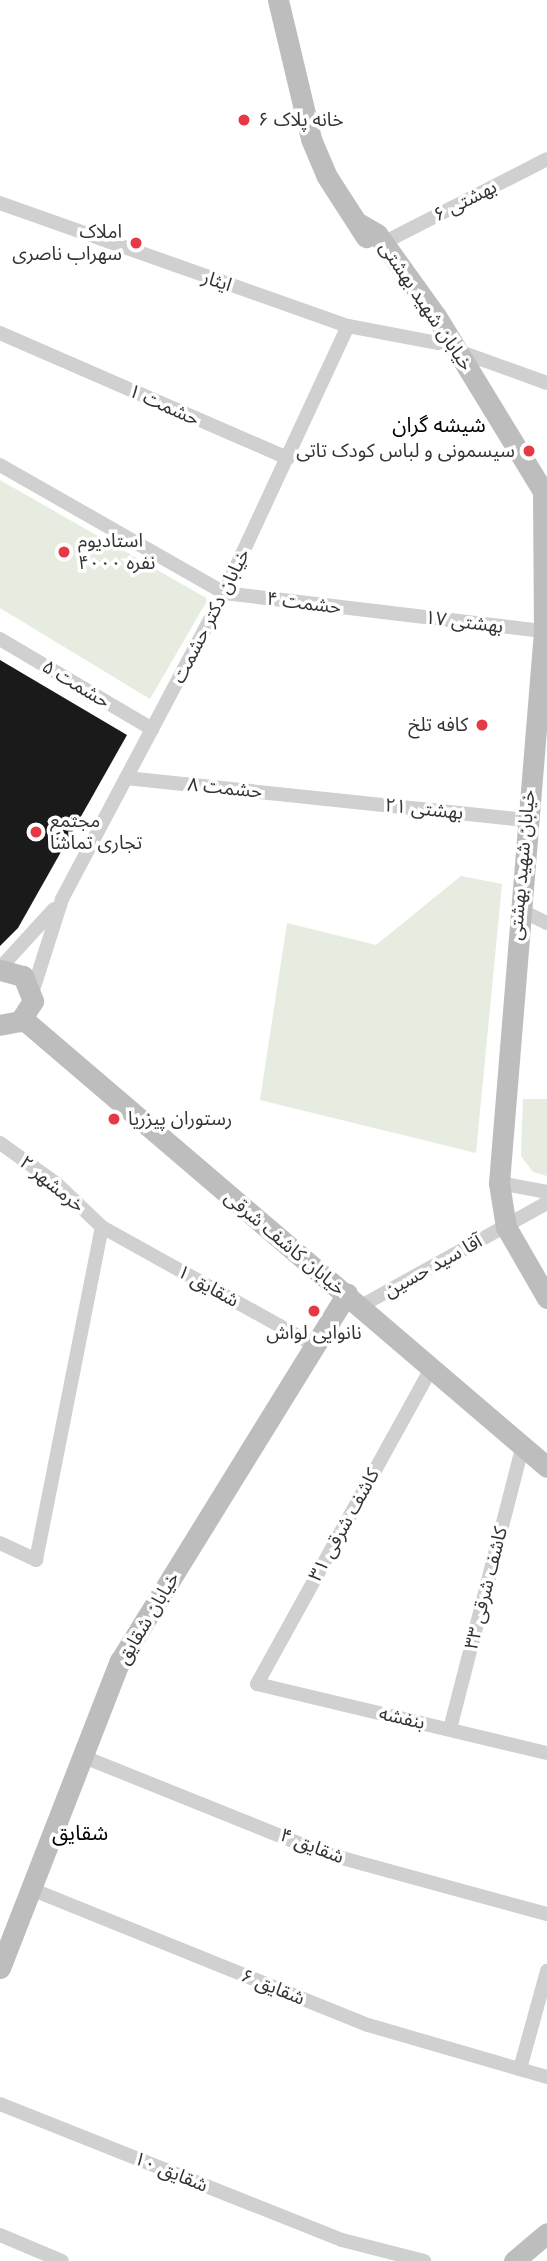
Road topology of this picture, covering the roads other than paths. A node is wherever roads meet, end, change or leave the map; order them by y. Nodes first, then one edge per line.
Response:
1 (278, 0) edge
2 (547, 159) edge
3 (0, 203) edge
4 (360, 224) junction
5 (383, 243) junction
6 (348, 326) junction
7 (0, 333) edge
8 (438, 343) junction
9 (461, 352) junction
10 (547, 383) edge
11 (483, 396) junction
12 (288, 458) junction
13 (0, 465) edge
14 (225, 593) junction
15 (546, 598) edge
16 (384, 612) joint
17 (544, 631) junction
18 (0, 639) edge
19 (544, 663) edge
20 (152, 729) junction
21 (539, 764) edge
22 (127, 778) junction
23 (324, 798) joint
24 (525, 820) junction
25 (62, 900) junction
26 (518, 909) junction
27 (547, 923) edge
28 (0, 969) edge
29 (33, 990) junction
30 (9, 1027) edge
31 (0, 1143) edge
32 (499, 1183) junction
33 (547, 1192) edge
34 (547, 1203) edge
35 (102, 1227) junction
36 (506, 1227) junction
37 (547, 1298) edge
38 (354, 1300) junction
39 (314, 1345) junction
40 (432, 1367) junction
41 (522, 1448) junction
42 (547, 1467) edge
43 (0, 1543) edge
44 (257, 1684) joint
45 (450, 1729) junction
46 (547, 1753) edge
47 (84, 1757) junction
48 (31, 1889) junction
49 (547, 1914) edge
50 (0, 1968) edge
51 (547, 1971) edge
52 (520, 2069) junction
53 (547, 2077) edge
54 (0, 2104) edge
55 (547, 2233) edge
56 (0, 2235) edge
57 (547, 2248) edge
58 (62, 2261) edge
59 (424, 2261) edge
60 (514, 2261) edge
61 (533, 2261) edge

1 - 4 main road, خیابان شهید بهشتی
2 - 5 street, بهشتی ۶
3 - 6 street, ایثار
4 - 5 main road, خیابان شهید بهشتی
4 - 8 main road, خیابان شهید بهشتی
5 - 9 main road, خیابان شهید بهشتی
6 - 8 street, ایثار
6 - 12 street, خیابان دکتر حشمت
7 - 12 street, حشمت ۱
8 - 11 main road, خیابان شهید بهشتی
9 - 10 street
9 - 11 main road, خیابان شهید بهشتی
11 - 15 main road, خیابان شهید بهشتی
12 - 14 street, خیابان دکتر حشمت
13 - 14 street
14 - 16 street, حشمت ۴
14 - 20 street, خیابان دکتر حشمت
15 - 17 main road, خیابان شهید بهشتی
16 - 17 street, بهشتی ۱۷
17 - 19 main road, خیابان شهید بهشتی
18 - 20 street, حشمت ۵
19 - 21 main road, خیابان شهید بهشتی
20 - 22 street, خیابان دکتر حشمت
21 - 24 main road, خیابان شهید بهشتی
22 - 23 street, حشمت ۸
22 - 25 street, خیابان دکتر حشمت
23 - 24 street, بهشتی ۲۱
24 - 26 main road, خیابان شهید بهشتی
25 - 28 street
25 - 29 street
26 - 27 street
26 - 32 main road, خیابان شهید بهشتی
28 - 29 main road
29 - 30 main road
30 - 38 main road, خیابان کاشف شرقی
31 - 35 street, خرمشهر ۲
32 - 33 street
32 - 36 main road, خیابان شهید بهشتی
34 - 36 street, آقا سید حسین
35 - 39 street, شقایق ۱
35 - 43 street
36 - 37 main road, خیابان شهید بهشتی
36 - 38 street, آقا سید حسین
38 - 39 main road, خیابان شقایق
38 - 40 main road, خیابان کاشف شرقی
39 - 47 main road, خیابان شقایق
40 - 41 main road, خیابان کاشف شرقی
40 - 44 street, کاشف شرقی ۳۱
41 - 42 main road, خیابان کاشف شرقی
41 - 45 street, کاشف شرقی ۳۳
44 - 45 street, بنفشه
45 - 46 street, بنفشه
47 - 48 main road, خیابان شقایق
47 - 49 street, شقایق ۴
48 - 50 main road, خیابان شقایق
48 - 52 street, شقایق ۶
51 - 52 street
52 - 53 street, شقایق ۶
54 - 59 street, شقایق ۱۰
55 - 60 main road
56 - 58 street
57 - 61 main road

